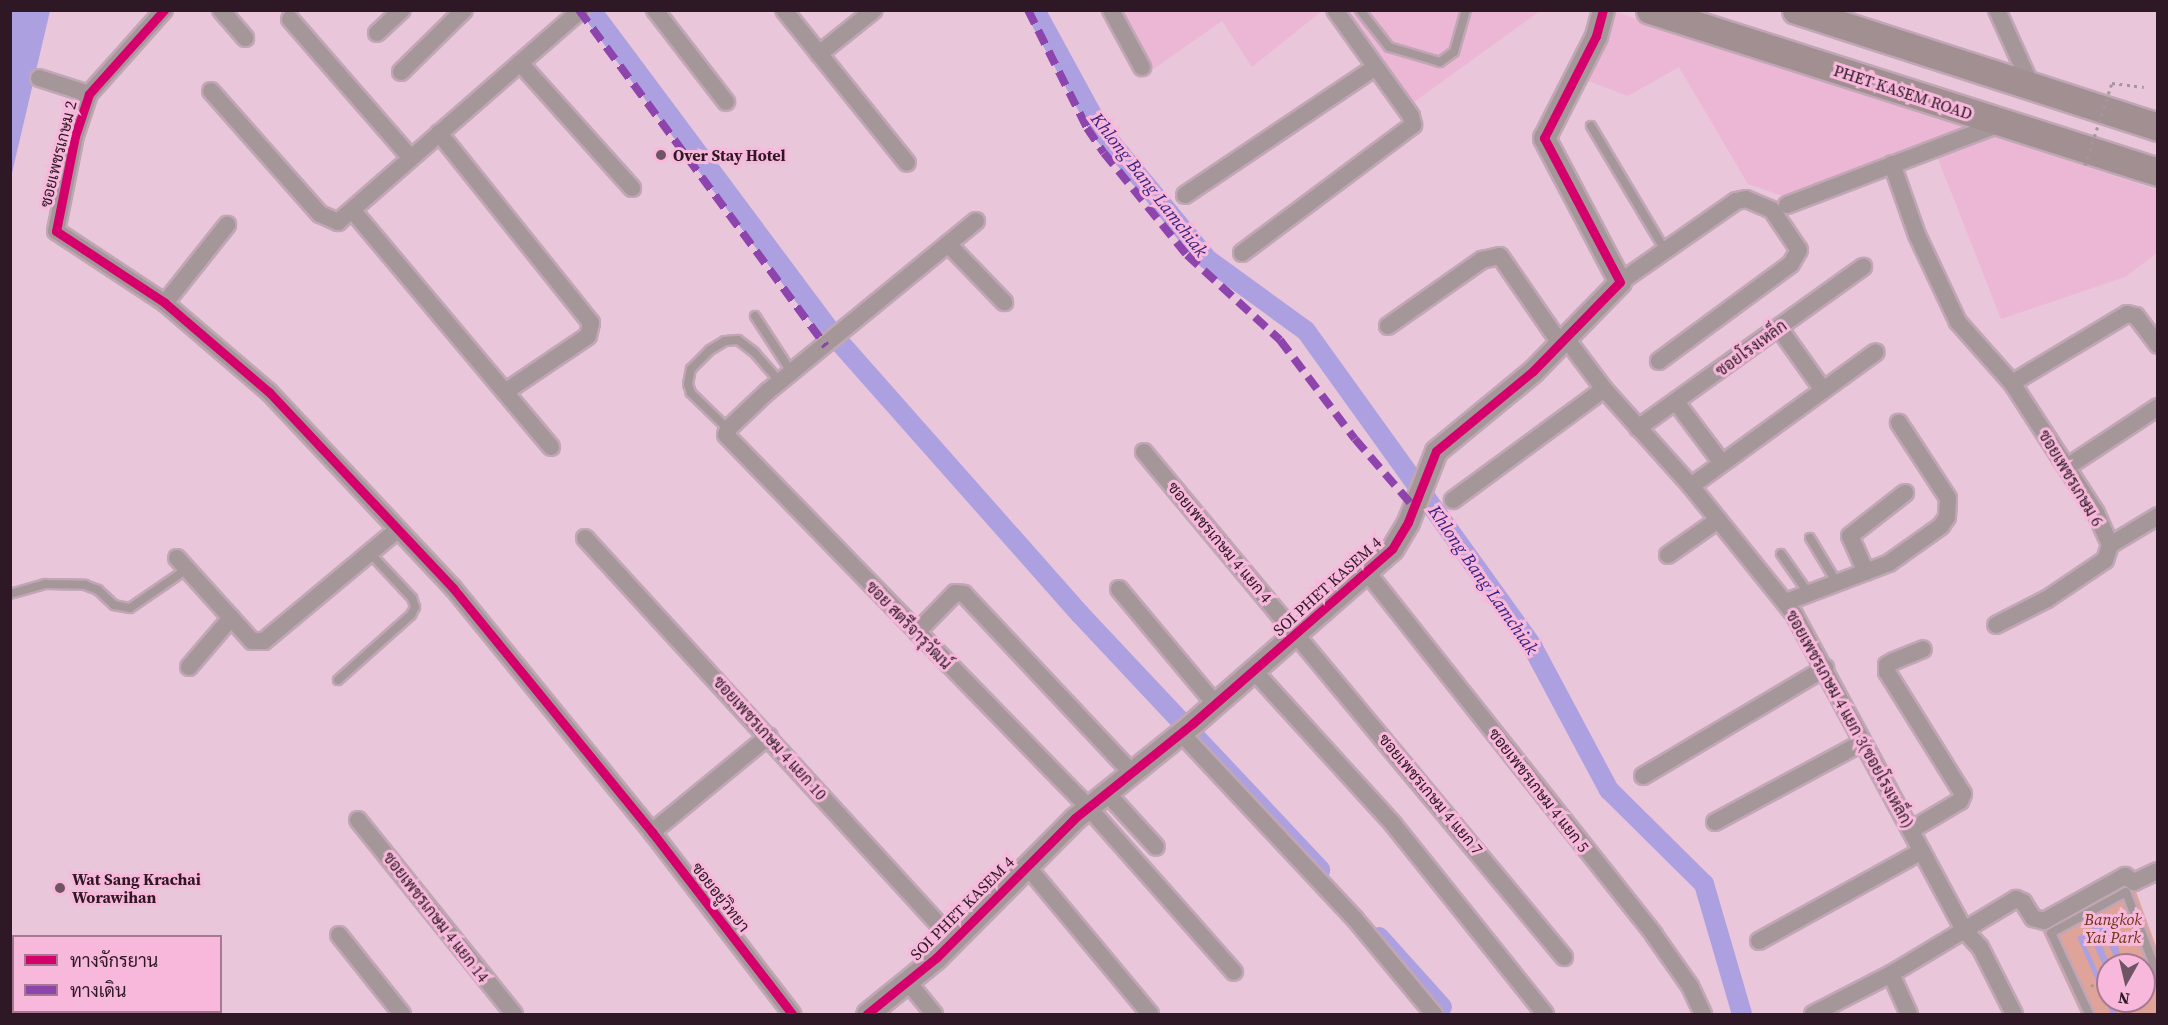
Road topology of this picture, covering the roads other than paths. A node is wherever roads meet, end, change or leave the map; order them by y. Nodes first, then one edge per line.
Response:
1 (164, 10) edge
2 (221, 10) edge
3 (402, 10) edge
4 (464, 10) edge
5 (581, 10) edge
6 (655, 10) edge
7 (784, 10) edge
8 (874, 10) edge
9 (1112, 10) edge
10 (1335, 10) edge
11 (1360, 10) edge
12 (1466, 10) edge
13 (1603, 10) edge
14 (1650, 10) edge
15 (1796, 10) edge
16 (1997, 10) edge
17 (290, 19) dead end
18 (377, 33) dead end
19 (245, 38) dead end
20 (819, 54) junction
21 (520, 63) junction
22 (1142, 67) dead end
23 (1374, 68) junction
24 (400, 72) dead end
25 (39, 78) dead end
26 (2032, 87) junction
27 (211, 91) dead end
28 (89, 94) junction
29 (726, 102) dead end
30 (2002, 123) junction
31 (1592, 126) dead end
32 (2157, 127) edge
33 (439, 133) junction
34 (410, 157) junction
35 (907, 163) dead end
36 (1892, 164) junction
37 (2157, 172) edge
38 (632, 188) dead end
39 (1185, 195) dead end
40 (1787, 205) dead end
41 (353, 211) junction
42 (976, 221) dead end
43 (227, 225) dead end
44 (55, 227) joint
45 (948, 244) junction
46 (1665, 250) junction
47 (1242, 253) dead end
48 (1863, 267) dead end
49 (1620, 282) junction
50 (1004, 302) dead end
51 (165, 303) junction
52 (755, 316) dead end
53 (1388, 326) dead end
54 (1779, 328) junction
55 (1562, 340) junction
56 (2157, 345) edge
57 (1876, 352) dead end
58 (1659, 361) dead end
59 (786, 378) junction
60 (2012, 383) junction
61 (1604, 389) junction
62 (1823, 390) junction
63 (505, 392) junction
64 (1676, 402) junction
65 (2157, 407) edge
66 (1899, 423) dead end
67 (1638, 428) junction
68 (729, 435) junction
69 (551, 447) dead end
70 (1144, 452) dead end
71 (1722, 463) junction
72 (2067, 466) junction
73 (1691, 486) junction
74 (1905, 493) dead end
75 (1453, 500) dead end
76 (2157, 516) edge
77 (1719, 520) junction
78 (397, 530) junction
79 (585, 538) dead end
80 (1810, 538) dead end
81 (2110, 545) junction
82 (370, 553) junction
83 (1781, 554) dead end
84 (1668, 555) dead end
85 (182, 563) joint
86 (1366, 571) junction
87 (1866, 572) junction
88 (1837, 583) junction
89 (1119, 590) dead end
90 (10, 594) edge
91 (1809, 594) junction
92 (1786, 602) junction
93 (231, 618) junction
94 (1996, 625) dead end
95 (917, 632) junction
96 (1296, 633) junction
97 (1923, 649) dead end
98 (189, 667) dead end
99 (1825, 668) junction
100 (1254, 671) junction
101 (338, 680) dead end
102 (1215, 704) junction
103 (1186, 729) junction
104 (769, 736) junction
105 (1862, 743) junction
106 (1131, 772) junction
107 (1643, 776) dead end
108 (1106, 792) junction
109 (1088, 807) junction
110 (358, 820) dead end
111 (1715, 822) dead end
112 (1911, 830) junction
113 (651, 832) junction
114 (1156, 847) dead end
115 (1922, 851) junction
116 (1026, 865) junction
117 (2157, 871) edge
118 (1964, 930) junction
119 (339, 935) dead end
120 (953, 940) junction
121 (1759, 941) dead end
122 (1564, 957) dead end
123 (1234, 972) dead end
124 (1891, 974) junction
125 (2157, 976) edge
126 (907, 981) junction
127 (402, 1014) edge
128 (514, 1014) edge
129 (792, 1014) edge
130 (867, 1014) edge
131 (934, 1014) edge
132 (1150, 1014) edge
133 (1434, 1014) edge
134 (1545, 1014) edge
135 (1702, 1014) edge
136 (1813, 1014) edge
137 (1909, 1014) edge
138 (2014, 1014) edge
139 (2089, 1014) edge

1 - 28 street, ซอยเพชรเกษม 2
2 - 19 street
3 - 18 street
4 - 24 street
5 - 21 street
6 - 29 street
7 - 20 street
8 - 20 street
9 - 22 street
10 - 23 street
11 - 12 lane
13 - 49 street
14 - 30 main road, PHET KASEM ROAD
15 - 26 main road
16 - 26 street
17 - 34 street
20 - 35 street
21 - 33 street
21 - 38 street
23 - 39 street
23 - 47 street
25 - 28 street
26 - 32 main road
27 - 41 street
28 - 44 street, ซอยเพชรเกษม 2
30 - 36 street
30 - 37 main road, PHET KASEM ROAD
31 - 46 lane
33 - 34 street
33 - 63 street
34 - 41 street
36 - 40 street
36 - 60 street, ซอยเพชรเกษม 6
41 - 63 street
42 - 45 street
43 - 51 street
44 - 51 street, ซอยอยู่วิทยา
45 - 50 street
45 - 59 street
46 - 49 street
46 - 58 street
48 - 54 street, ซอยโรงเหล็ก
49 - 55 street, SOI PHET KASEM 4
51 - 78 street, ซอยอยู่วิทยา
52 - 59 lane
53 - 55 street, ซอยเพชรเกษม 4 แยก 3(ซอยโรงเหล็ก)
54 - 62 street
54 - 64 street, ซอยโรงเหล็ก
55 - 61 street, ซอยเพชรเกษม 4 แยก 3(ซอยโรงเหล็ก)
55 - 86 street, SOI PHET KASEM 4
56 - 60 street
57 - 62 street
59 - 68 street
59 - 68 lane
60 - 72 street, ซอยเพชรเกษม 6
61 - 67 street, ซอยเพชรเกษม 4 แยก 3(ซอยโรงเหล็ก)
61 - 75 street
62 - 71 street
63 - 69 street
64 - 67 street, ซอยโรงเหล็ก
64 - 71 street
65 - 72 street
66 - 87 street
67 - 73 street, ซอยเพชรเกษม 4 แยก 3(ซอยโรงเหล็ก)
68 - 95 street, ซอย สตรีจารุวัฒน์
70 - 96 street, ซอยเพชรเกษม 4 แยก 4
71 - 73 street
72 - 81 street, ซอยเพชรเกษม 6
73 - 77 street, ซอยเพชรเกษม 4 แยก 3(ซอยโรงเหล็ก)
74 - 87 street
76 - 81 street
77 - 84 street
77 - 92 street, ซอยเพชรเกษม 4 แยก 3(ซอยโรงเหล็ก)
78 - 82 street
78 - 113 street, ซอยอยู่วิทยา
79 - 104 street, ซอยเพชรเกษม 4 แยก 10
80 - 88 lane
81 - 94 street, ซอยเพชรเกษม 6
82 - 93 street
82 - 101 lane
83 - 91 lane
85 - 90 lane
85 - 93 street
86 - 96 street, SOI PHET KASEM 4
86 - 135 street, ซอยเพชรเกษม 4 แยก 5
87 - 88 street
88 - 91 street
89 - 102 street
91 - 92 street
92 - 99 street, ซอยเพชรเกษม 4 แยก 3(ซอยโรงเหล็ก)
93 - 98 street
95 - 106 street
95 - 109 street, ซอย สตรีจารุวัฒน์
96 - 100 street, SOI PHET KASEM 4
96 - 122 street, ซอยเพชรเกษม 4 แยก 7
97 - 112 street
99 - 105 street, ซอยเพชรเกษม 4 แยก 3(ซอยโรงเหล็ก)
99 - 107 street
100 - 102 street, SOI PHET KASEM 4
100 - 134 street
102 - 103 street, SOI PHET KASEM 4
103 - 106 street, SOI PHET KASEM 4
103 - 133 street
104 - 113 street
104 - 120 street, ซอยเพชรเกษม 4 แยก 10
105 - 111 street
105 - 112 street, ซอยเพชรเกษม 4 แยก 3(ซอยโรงเหล็ก)
106 - 108 street, SOI PHET KASEM 4
108 - 109 street, SOI PHET KASEM 4
108 - 114 street
109 - 116 street, SOI PHET KASEM 4
109 - 123 street, ซอย สตรีจารุวัฒน์
110 - 128 street, ซอยเพชรเกษม 4 แยก 14
112 - 115 street, ซอยเพชรเกษม 4 แยก 3(ซอยโรงเหล็ก)
113 - 129 street, ซอยอยู่วิทยา
115 - 118 street, ซอยเพชรเกษม 4 แยก 3(ซอยโรงเหล็ก)
115 - 121 street
116 - 120 street, SOI PHET KASEM 4
116 - 132 street
117 - 118 street
118 - 124 street
118 - 138 street, ซอยเพชรเกษม 4 แยก 3(ซอยโรงเหล็ก)
119 - 127 street
120 - 126 street, SOI PHET KASEM 4
124 - 136 street
124 - 137 street
125 - 139 lane
126 - 130 street, SOI PHET KASEM 4
126 - 131 street

